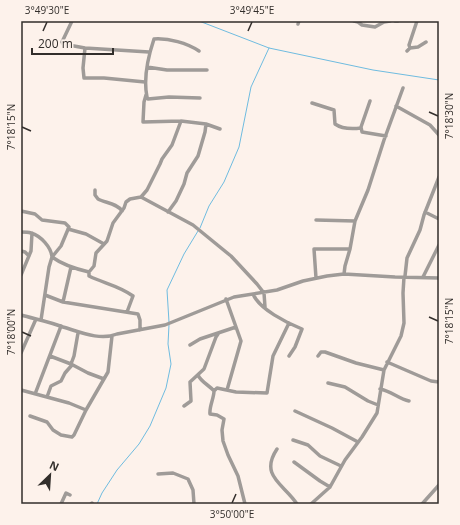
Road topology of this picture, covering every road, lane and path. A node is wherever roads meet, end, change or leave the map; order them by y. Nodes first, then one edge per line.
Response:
1 (72, 21) edge
2 (354, 21) edge
3 (390, 21) edge
4 (395, 21) edge
5 (398, 21) edge
6 (416, 21) edge
7 (426, 42) dead end
8 (85, 48) junction
9 (199, 51) dead end
10 (150, 52) junction
11 (147, 67) junction
12 (207, 70) dead end
13 (145, 82) junction
14 (403, 88) dead end
15 (146, 96) junction
16 (200, 98) dead end
17 (370, 102) dead end
18 (312, 103) dead end
19 (396, 106) junction
20 (181, 121) junction
21 (206, 124) junction
22 (362, 128) junction
23 (220, 129) dead end
24 (439, 135) edge
25 (386, 136) junction
26 (439, 177) edge
27 (96, 190) dead end
28 (141, 196) junction
29 (21, 211) edge
30 (122, 211) junction
31 (168, 212) junction
32 (425, 212) junction
33 (439, 219) edge
34 (316, 220) dead end
35 (355, 221) junction
36 (68, 229) junction
37 (21, 232) edge
38 (32, 233) junction
39 (104, 244) junction
40 (439, 245) edge
41 (350, 249) junction
42 (21, 251) edge
43 (29, 256) junction
44 (52, 257) junction
45 (71, 267) junction
46 (89, 272) junction
47 (344, 274) junction
48 (21, 275) edge
49 (404, 277) junction
50 (423, 277) junction
51 (316, 278) junction
52 (439, 278) edge
53 (264, 293) junction
54 (253, 294) junction
55 (45, 295) junction
56 (226, 299) junction
57 (62, 302) junction
58 (265, 307) junction
59 (127, 312) junction
60 (21, 315) edge
61 (36, 319) junction
62 (41, 320) junction
63 (289, 323) junction
64 (61, 326) junction
65 (236, 327) junction
66 (140, 330) junction
67 (78, 333) junction
68 (218, 334) junction
69 (112, 336) junction
70 (190, 345) dead end
71 (21, 353) edge
72 (50, 356) junction
73 (289, 356) dead end
74 (318, 356) dead end
75 (387, 362) junction
76 (72, 364) junction
77 (384, 370) junction
78 (198, 375) junction
79 (104, 379) junction
80 (439, 382) edge
81 (328, 383) dead end
82 (380, 389) junction
83 (21, 390) edge
84 (227, 390) junction
85 (214, 391) junction
86 (36, 394) junction
87 (47, 397) junction
88 (409, 401) dead end
89 (378, 405) junction
90 (184, 406) dead end
91 (86, 410) junction
92 (295, 411) dead end
93 (30, 416) dead end
94 (293, 440) dead end
95 (358, 442) junction
96 (277, 449) dead end
97 (294, 462) dead end
98 (341, 466) junction
99 (158, 474) dead end
100 (439, 485) edge
101 (330, 487) junction
102 (70, 495) dead end
103 (61, 504) edge
104 (194, 504) edge
105 (245, 504) edge
106 (297, 504) edge
107 (311, 504) edge
108 (422, 504) edge

1 - 8 street
2 - 3 street
4 - 5 street
6 - 7 street
8 - 10 street
8 - 13 street
9 - 10 street
10 - 11 street
11 - 12 street
11 - 13 street
13 - 15 street
14 - 19 street
15 - 16 street
15 - 20 street
17 - 22 street
18 - 22 street
19 - 24 street
19 - 25 street
20 - 21 street
20 - 28 street
21 - 23 street
21 - 31 street
22 - 25 street
25 - 35 street
26 - 32 street
27 - 30 street
28 - 30 street
28 - 31 street
29 - 36 street
30 - 39 street
31 - 53 street
32 - 33 street
32 - 49 street
34 - 35 street
35 - 41 street
36 - 39 street
36 - 44 street
37 - 38 street
38 - 43 street
38 - 44 street
39 - 46 street
40 - 50 street
41 - 47 street
41 - 51 street
42 - 43 street
43 - 48 street
44 - 45 street
44 - 55 street
45 - 46 street
45 - 57 street
46 - 59 street
47 - 49 street
47 - 51 street
49 - 50 street
49 - 75 street
50 - 52 street
51 - 53 street
53 - 54 street
53 - 58 street
54 - 56 street
54 - 58 street
55 - 57 street
55 - 62 street
56 - 65 street
56 - 66 street
57 - 59 street
58 - 63 street
59 - 66 street
60 - 61 street
61 - 62 street
61 - 71 street
62 - 64 street
63 - 73 street
63 - 84 street
64 - 67 street
64 - 72 street
65 - 68 street
65 - 84 street
66 - 69 street
67 - 69 street
67 - 76 street
68 - 70 street
68 - 78 street
69 - 79 street
72 - 76 street
72 - 86 street
74 - 77 street
75 - 77 street
75 - 80 street
76 - 79 street
76 - 87 street
77 - 82 street
78 - 85 street
78 - 90 street
79 - 91 street
81 - 89 street
82 - 88 street
82 - 89 street
83 - 86 street
84 - 85 street
85 - 105 street
86 - 87 street
87 - 91 street
89 - 95 street
91 - 93 street
92 - 95 street
94 - 98 street
95 - 98 street
96 - 106 street
97 - 101 street
98 - 101 street
99 - 104 street
100 - 108 street
101 - 107 street
102 - 103 street

